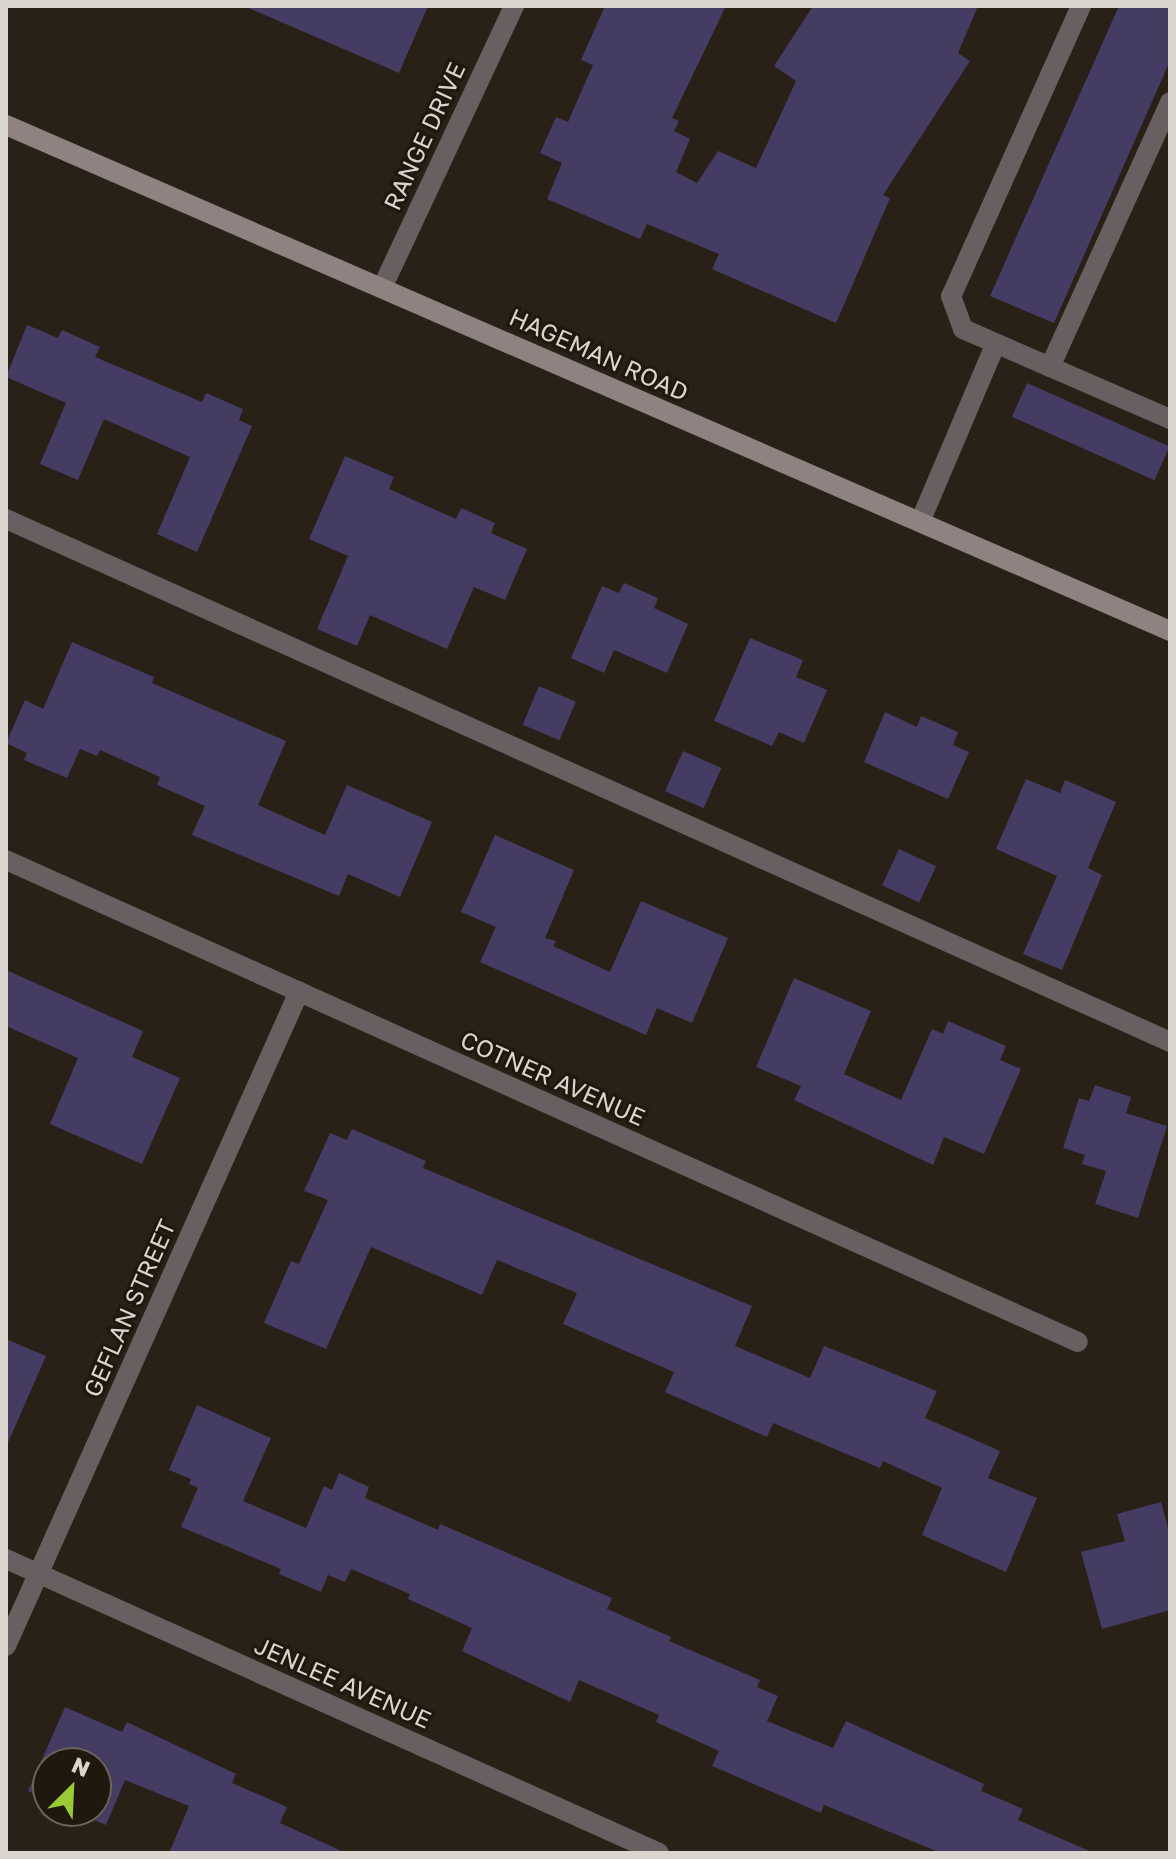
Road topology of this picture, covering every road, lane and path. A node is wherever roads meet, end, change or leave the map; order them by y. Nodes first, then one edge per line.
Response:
1 (514, 6) edge
2 (1081, 6) edge
3 (1170, 102) edge
4 (6, 125) edge
5 (382, 288) junction
6 (996, 343) junction
7 (1050, 367) junction
8 (1170, 419) edge
9 (6, 519) edge
10 (920, 522) junction
11 (1170, 631) edge
12 (6, 860) edge
13 (299, 992) junction
14 (1170, 1042) edge
15 (1078, 1342) dead end
16 (6, 1559) edge
17 (38, 1574) junction
18 (6, 1646) edge
19 (659, 1853) edge

1 - 5 street, RANGE DRIVE
2 - 6 street
3 - 7 street
4 - 5 main road, HAGEMAN ROAD
5 - 10 main road, HAGEMAN ROAD
6 - 7 street
6 - 10 street
7 - 8 street
9 - 14 street
10 - 11 main road, HAGEMAN ROAD
12 - 13 street, COTNER AVENUE
13 - 15 street, COTNER AVENUE
13 - 17 street, GEFLAN STREET
16 - 17 street, JENLEE AVENUE
17 - 18 street, GEFLAN STREET
17 - 19 street, JENLEE AVENUE

